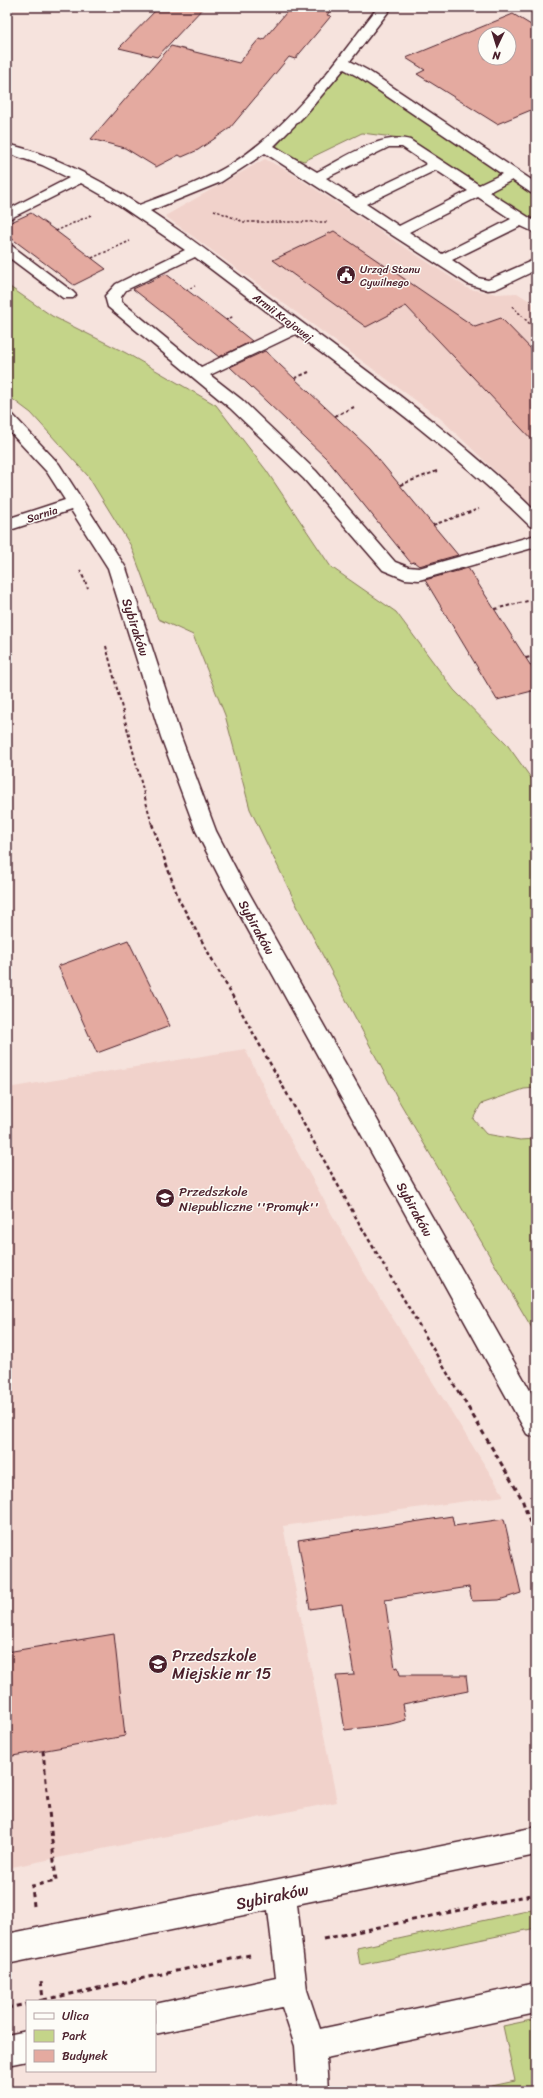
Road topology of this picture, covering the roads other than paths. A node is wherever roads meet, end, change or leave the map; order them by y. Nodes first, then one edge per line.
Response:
1 (384, 7) edge
2 (341, 62) junction
3 (264, 146) junction
4 (7, 148) edge
5 (437, 164) junction
6 (513, 174) junction
7 (82, 177) junction
8 (316, 178) junction
9 (536, 190) edge
10 (479, 192) junction
11 (355, 204) junction
12 (140, 210) junction
13 (7, 216) edge
14 (522, 219) junction
15 (536, 229) edge
16 (398, 232) junction
17 (7, 249) edge
18 (195, 251) junction
19 (441, 260) junction
20 (536, 264) edge
21 (68, 295) dead end
22 (297, 327) junction
23 (199, 374) junction
24 (7, 420) edge
25 (76, 502) junction
26 (536, 522) edge
27 (7, 525) edge
28 (536, 541) edge
29 (536, 1425) edge
30 (536, 1841) edge
31 (281, 1894) junction
32 (7, 1950) edge
33 (292, 1990) junction
34 (536, 1998) edge
35 (156, 2019) edge
36 (26, 2046) edge
37 (310, 2046) junction
38 (7, 2050) edge
39 (313, 2091) edge

1 - 2 street
2 - 3 street
2 - 6 street
3 - 8 street
3 - 12 street
4 - 7 street, Armii Krajowej
5 - 8 street
5 - 10 street
5 - 11 street
6 - 9 street
6 - 10 street
7 - 12 street, Armii Krajowej
7 - 13 street
8 - 11 street
10 - 14 street
10 - 16 street
11 - 16 street
12 - 18 street, Armii Krajowej
14 - 15 street
14 - 19 street
16 - 19 street
17 - 21 street
18 - 22 street, Armii Krajowej
18 - 23 street
19 - 20 street
22 - 23 street
22 - 26 street, Armii Krajowej
23 - 28 street
24 - 25 street, Sybiraków
25 - 27 street, Sarnia
25 - 29 street, Sybiraków
30 - 31 street, Sybiraków
31 - 32 street, Sybiraków
31 - 33 street
33 - 35 street
33 - 37 street
34 - 37 street
36 - 38 street
37 - 39 street

